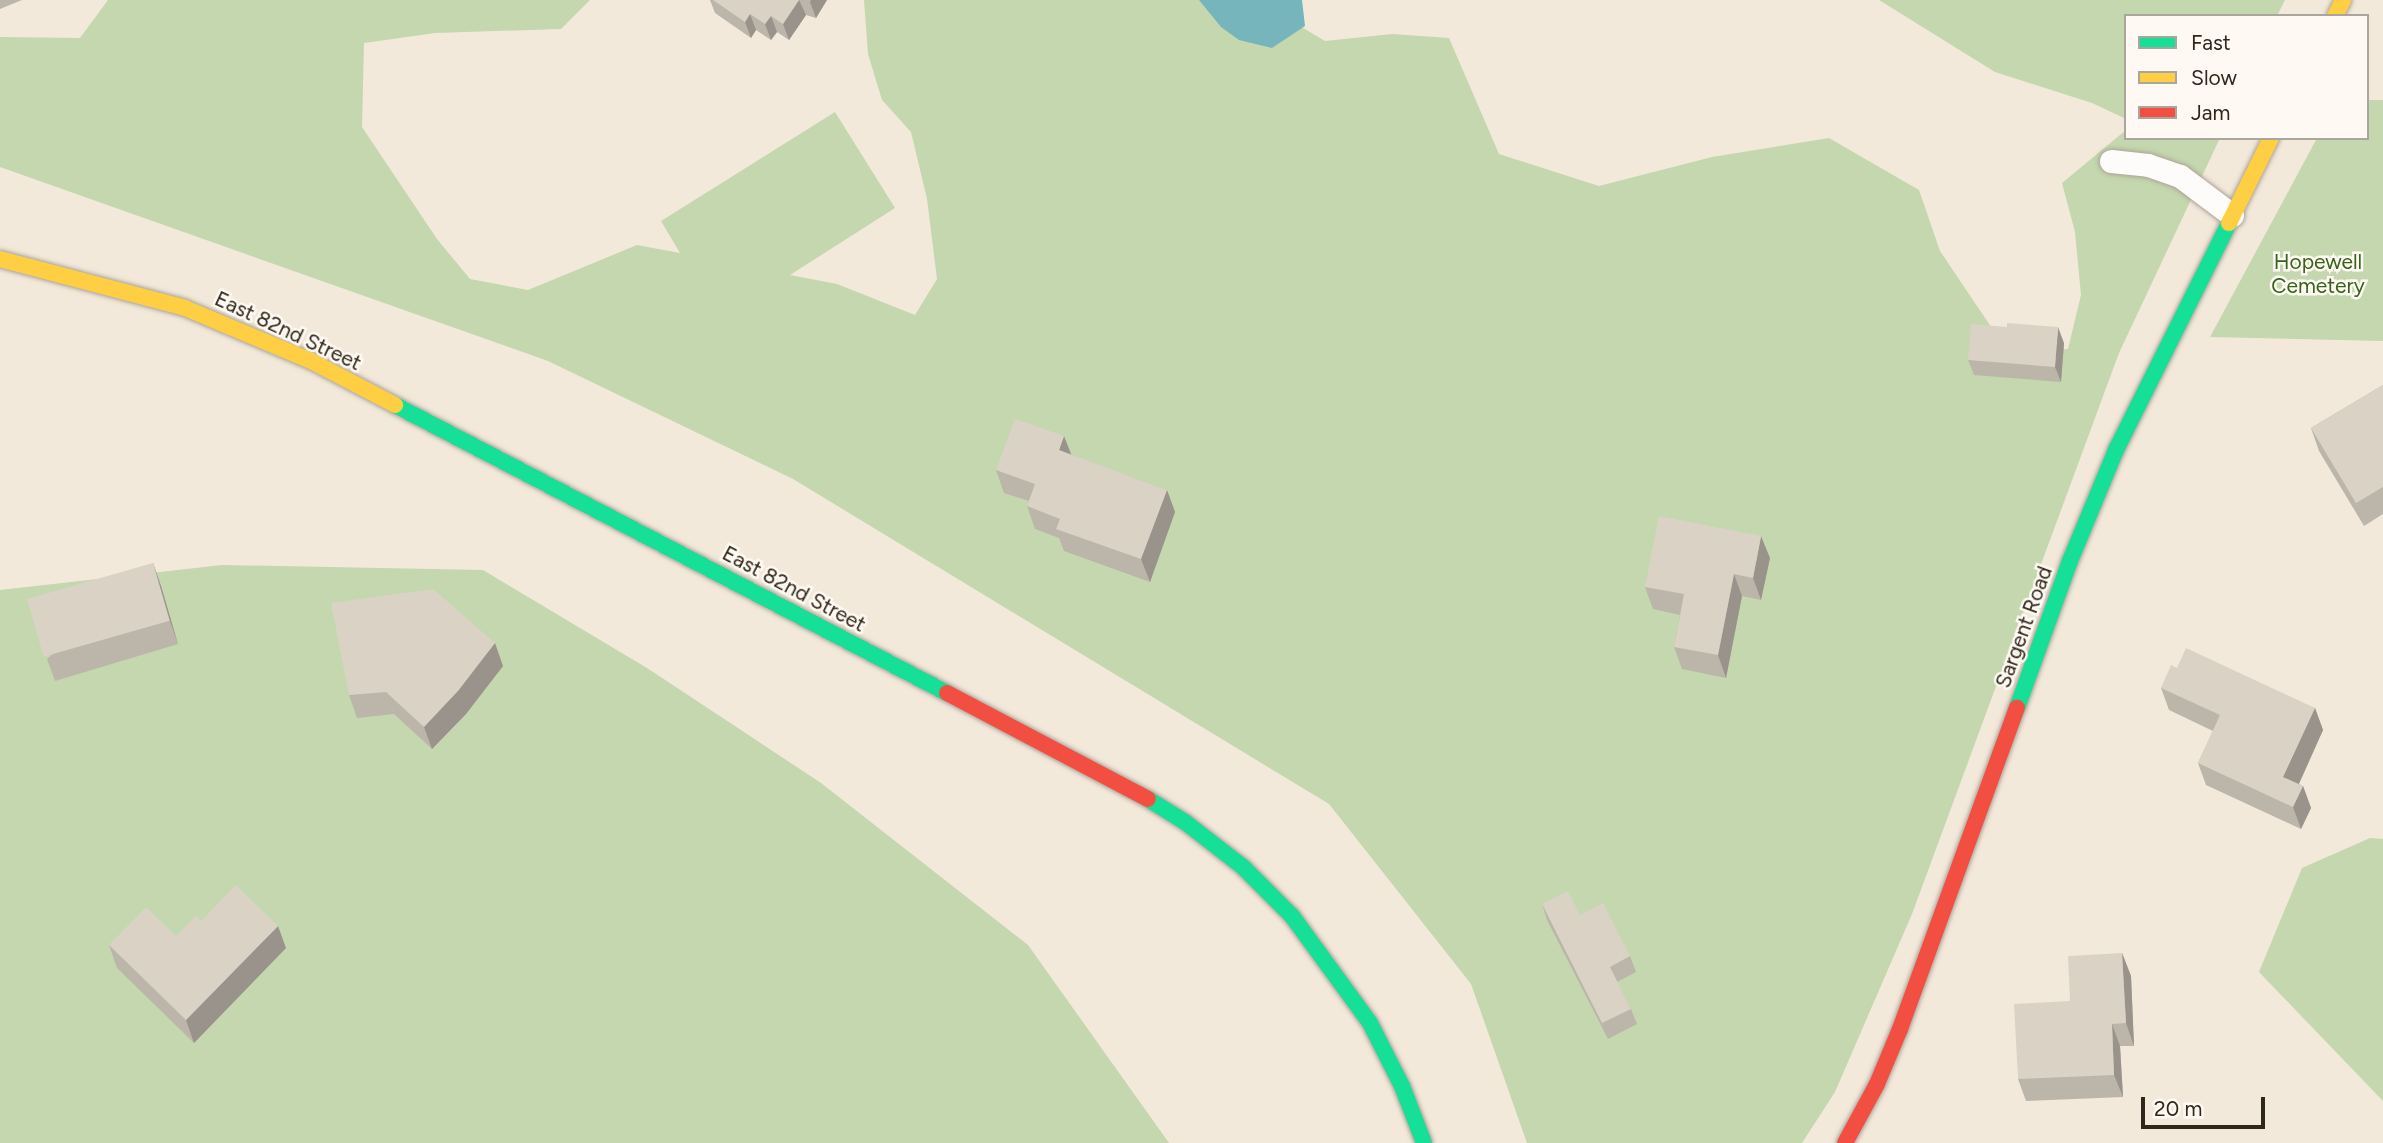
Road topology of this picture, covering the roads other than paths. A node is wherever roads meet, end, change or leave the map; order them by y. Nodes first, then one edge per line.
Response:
1 (2270, 140) edge
2 (2111, 161) dead end
3 (2231, 215) junction
4 (0, 259) edge
5 (1424, 1143) edge
6 (1845, 1143) edge

1 - 3 main road, Sargent Road
2 - 3 lane
3 - 6 main road, Sargent Road
4 - 5 main road, East 82nd Street

